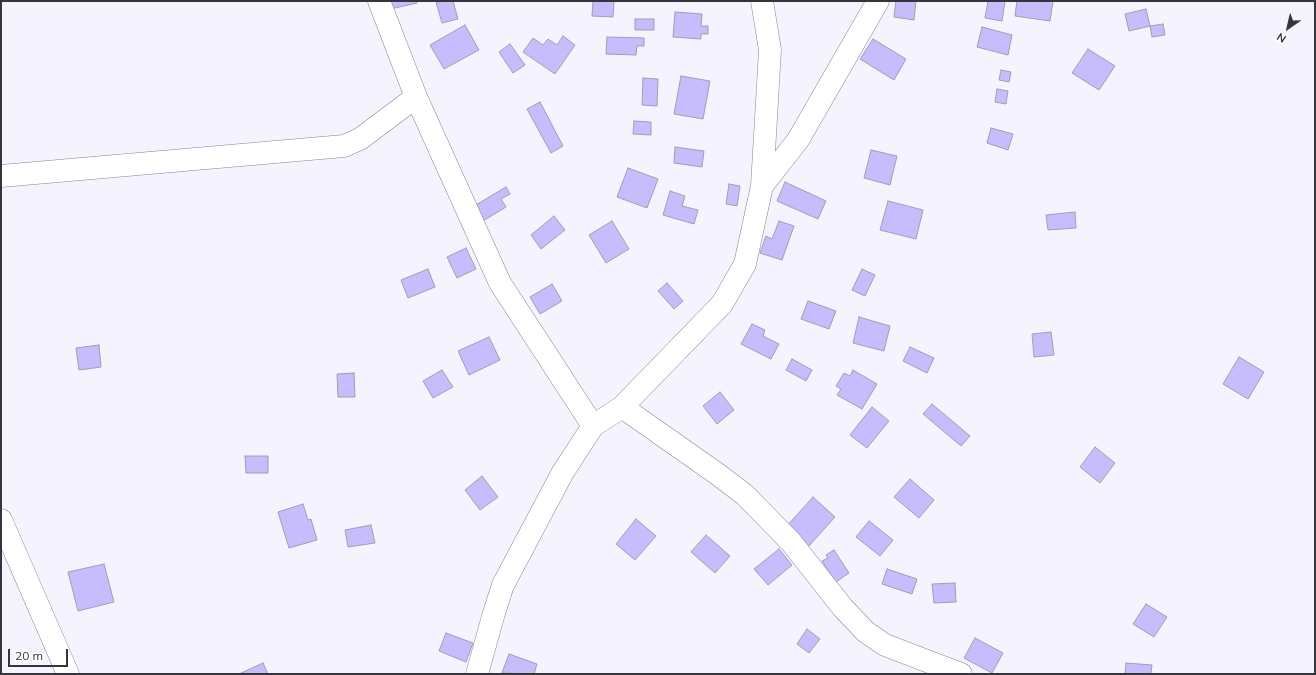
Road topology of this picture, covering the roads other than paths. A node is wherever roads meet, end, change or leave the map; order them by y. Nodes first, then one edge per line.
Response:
1 (380, 1) edge
2 (762, 1) edge
3 (878, 1) edge
4 (416, 97) junction
5 (1, 176) edge
6 (762, 186) junction
7 (622, 407) junction
8 (593, 426) junction
9 (1, 520) edge
10 (68, 674) edge
11 (477, 674) edge
12 (961, 674) edge

1 - 4 street
2 - 6 street
3 - 6 street
4 - 5 street
4 - 8 street
6 - 7 street
7 - 8 street
7 - 12 street
8 - 11 street
9 - 10 street

